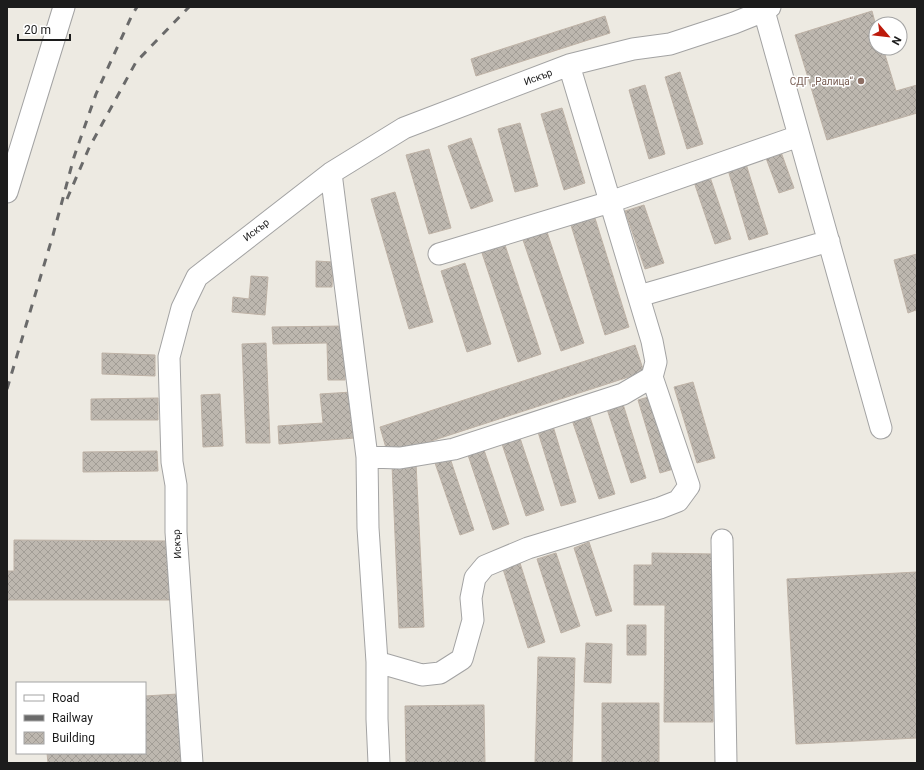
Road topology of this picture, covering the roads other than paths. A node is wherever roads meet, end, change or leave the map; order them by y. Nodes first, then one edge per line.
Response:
1 (64, 7) edge
2 (767, 9) edge
3 (569, 65) junction
4 (799, 136) junction
5 (331, 172) junction
6 (7, 192) edge
7 (610, 202) junction
8 (829, 241) junction
9 (439, 254) dead end
10 (639, 296) junction
11 (652, 377) junction
12 (881, 428) dead end
13 (367, 457) junction
14 (722, 540) dead end
15 (377, 662) junction
16 (192, 763) edge
17 (379, 763) edge
18 (726, 763) edge

1 - 6 street
2 - 3 street, Искър
2 - 4 street
3 - 5 street, Искър
3 - 7 street
4 - 7 street
4 - 8 street
5 - 13 street
5 - 16 street, Искър
7 - 9 street
7 - 10 street
8 - 10 street
8 - 12 street
10 - 11 street
11 - 13 street
11 - 15 street
13 - 15 street
14 - 18 street
15 - 17 street

